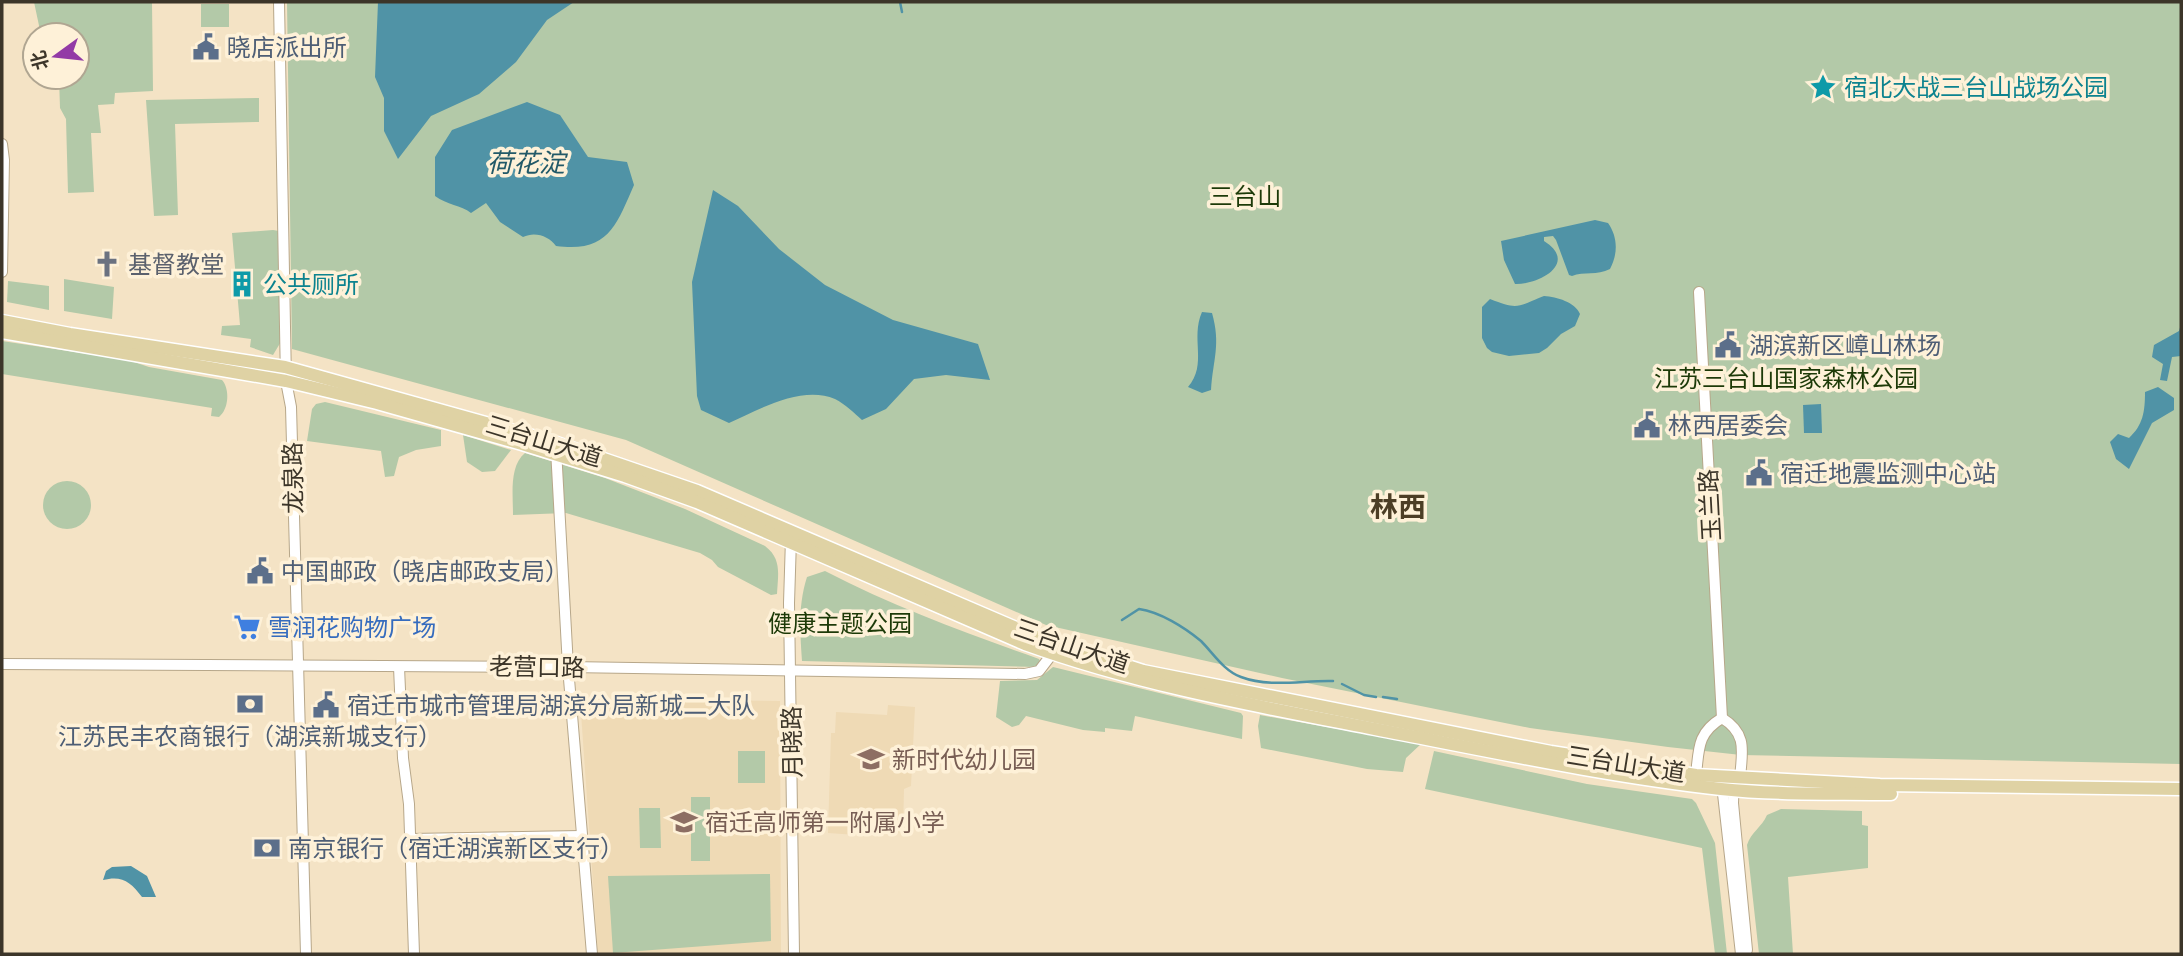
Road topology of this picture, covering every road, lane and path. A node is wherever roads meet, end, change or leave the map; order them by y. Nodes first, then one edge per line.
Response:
1 (279, 2) edge
2 (2, 145) edge
3 (3, 160) edge
4 (2, 272) edge
5 (1699, 292) dead end
6 (2, 321) edge
7 (2, 332) edge
8 (286, 374) junction
9 (554, 442) junction
10 (558, 456) junction
11 (792, 536) junction
12 (1054, 648) junction
13 (2, 664) edge
14 (297, 666) junction
15 (399, 667) junction
16 (568, 667) junction
17 (791, 671) junction
18 (1722, 718) junction
19 (1696, 775) junction
20 (1730, 782) junction
21 (2181, 789) edge
22 (2181, 797) edge
23 (581, 836) junction
24 (411, 839) junction
25 (306, 954) edge
26 (414, 954) edge
27 (592, 954) edge
28 (794, 954) edge
29 (1741, 954) edge
30 (1747, 954) edge

1 - 8 street, 龙泉路
2 - 3 street
3 - 4 street
5 - 18 street, 玉兰路
6 - 8 main road, 三台山大道
7 - 8 main road, 三台山大道
8 - 9 main road, 三台山大道
8 - 10 main road, 三台山大道
8 - 14 street, 龙泉路
9 - 10 street
9 - 11 main road, 三台山大道
10 - 11 main road, 三台山大道
10 - 16 street
11 - 12 main road, 三台山大道
11 - 17 street, 月晓路
12 - 17 street, 老营口路
12 - 19 main road, 三台山大道
12 - 20 main road, 三台山大道
13 - 14 street, 老营口路
14 - 15 street, 老营口路
14 - 25 street, 龙泉路
15 - 16 street, 老营口路
15 - 24 street
16 - 17 street, 老营口路
16 - 23 street
17 - 28 street, 月晓路
18 - 19 street
18 - 20 street
19 - 20 main road, 三台山大道
20 - 21 main road, 三台山大道
20 - 22 main road, 三台山大道
20 - 29 street
20 - 30 street
23 - 24 street
23 - 27 street
24 - 26 street

